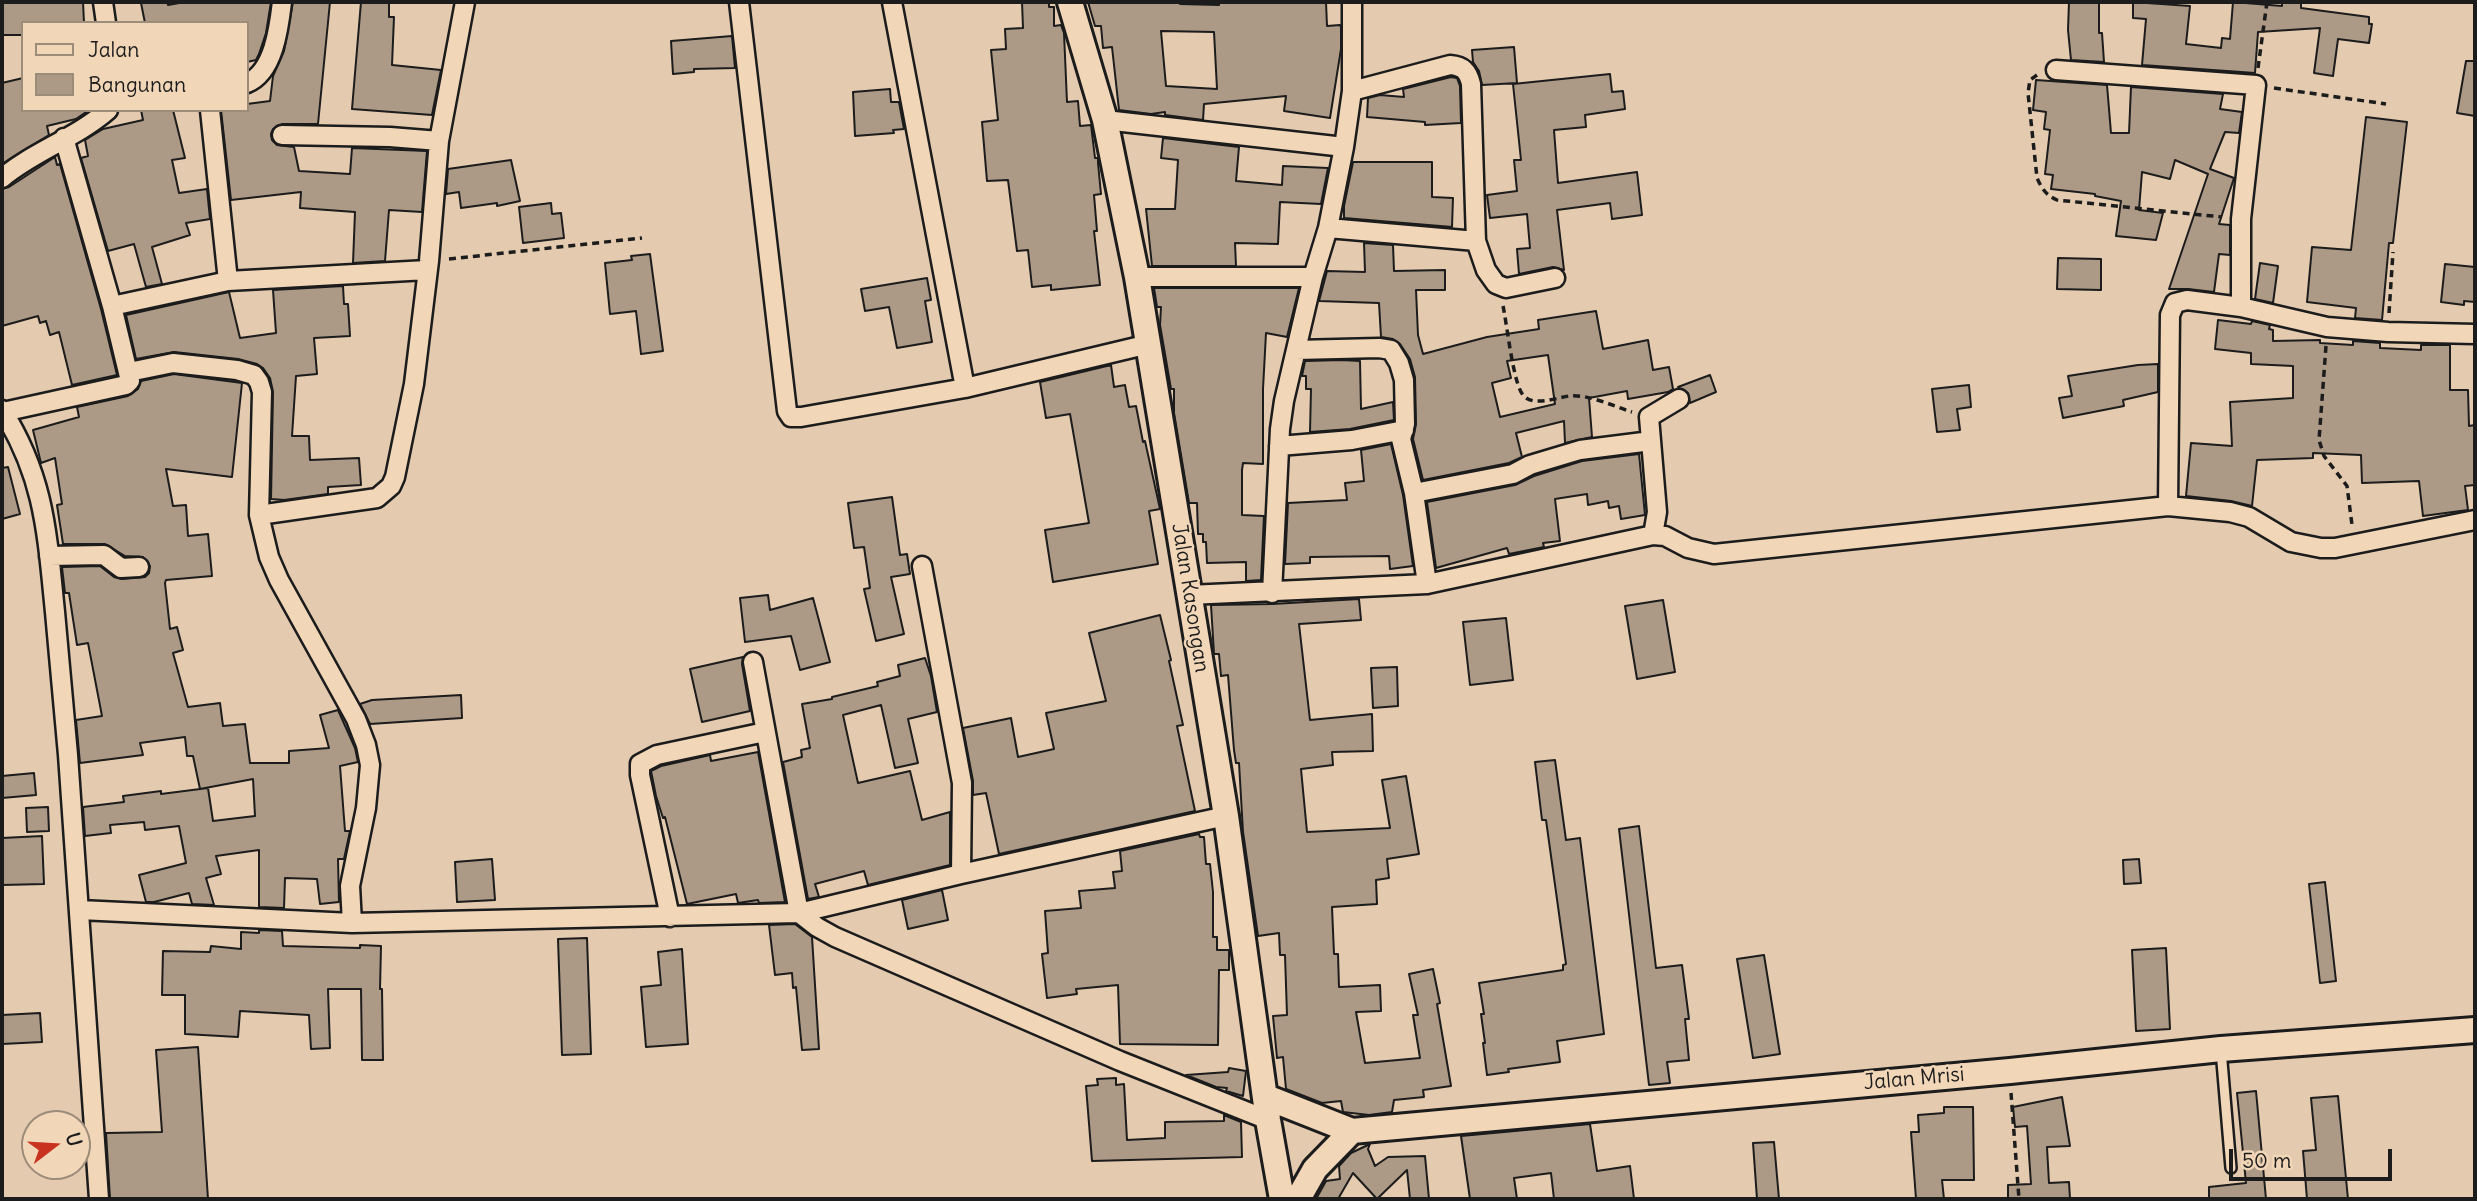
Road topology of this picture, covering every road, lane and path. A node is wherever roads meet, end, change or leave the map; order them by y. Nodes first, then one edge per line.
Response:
1 (103, 2) edge
2 (282, 2) edge
3 (465, 2) edge
4 (739, 2) edge
5 (892, 2) edge
6 (1070, 2) edge
7 (1352, 2) edge
8 (2267, 2) edge
9 (106, 21) edge
10 (2056, 70) joint
11 (248, 82) edge
12 (2256, 85) junction
13 (1352, 92) junction
14 (2386, 104) dead end
15 (106, 112) edge
16 (210, 112) edge
17 (1105, 120) junction
18 (282, 135) dead end
19 (64, 138) junction
20 (439, 141) junction
21 (1343, 147) junction
22 (2, 178) edge
23 (2241, 219) junction
24 (1328, 228) junction
25 (642, 238) dead end
26 (1476, 241) junction
27 (2393, 252) dead end
28 (428, 265) junction
29 (1137, 277) junction
30 (1312, 277) junction
31 (1555, 278) dead end
32 (228, 281) junction
33 (1500, 286) junction
34 (112, 306) junction
35 (2241, 307) junction
36 (2327, 327) junction
37 (2388, 332) junction
38 (2475, 334) edge
39 (1149, 344) junction
40 (1296, 350) junction
41 (129, 372) junction
42 (965, 388) junction
43 (1679, 399) dead end
44 (2, 411) edge
45 (1649, 417) junction
46 (1404, 430) junction
47 (1651, 441) junction
48 (1279, 446) junction
49 (1414, 493) junction
50 (2168, 506) junction
51 (259, 514) junction
52 (2475, 520) edge
53 (1653, 535) junction
54 (2354, 545) junction
55 (49, 556) junction
56 (922, 566) dead end
57 (139, 567) dead end
58 (1427, 584) junction
59 (1272, 593) junction
60 (1189, 595) junction
61 (753, 662) dead end
62 (765, 732) junction
63 (1226, 816) junction
64 (961, 874) junction
65 (80, 910) junction
66 (799, 913) junction
67 (670, 917) junction
68 (352, 923) junction
69 (2475, 1030) edge
70 (2221, 1049) junction
71 (2010, 1071) junction
72 (1267, 1108) junction
73 (1352, 1131) junction
74 (2231, 1168) dead end
75 (99, 1199) edge
76 (1283, 1199) edge
77 (1298, 1199) edge
78 (2019, 1199) edge

1 - 9 street
2 - 11 street
3 - 20 street
4 - 42 street
5 - 42 street
6 - 17 street, Jalan Kasongan
7 - 13 street
8 - 12 path
10 - 12 street
10 - 23 path
12 - 14 path
12 - 23 street
13 - 21 street
13 - 26 street
15 - 19 street
16 - 32 street
17 - 21 street
17 - 29 street, Jalan Kasongan
18 - 20 street
19 - 22 street
19 - 34 street
20 - 28 street
21 - 24 street
23 - 35 street
24 - 26 street
24 - 30 street
25 - 28 path
26 - 33 street
27 - 37 path
28 - 32 street
28 - 51 street
29 - 30 street
29 - 39 street, Jalan Kasongan
30 - 40 street
31 - 33 street
32 - 34 street
33 - 45 path
34 - 41 street
35 - 36 street
35 - 50 street
36 - 37 street
36 - 54 path
37 - 38 street
39 - 42 street
39 - 60 street, Jalan Kasongan
40 - 46 street
40 - 48 street
41 - 44 street
41 - 51 street
43 - 45 street
44 - 55 street
45 - 47 street
46 - 48 street
46 - 49 street
47 - 49 street
47 - 53 street
48 - 59 street
49 - 58 street
50 - 53 street
50 - 54 street
51 - 68 street
52 - 54 street
53 - 58 street
55 - 57 street
55 - 65 street
56 - 64 street
58 - 59 street
59 - 60 street
60 - 63 street, Jalan Kasongan
61 - 62 street
62 - 66 street
62 - 67 street
63 - 64 street
63 - 72 street, Jalan Kasongan
64 - 66 street
65 - 68 street
65 - 75 street
66 - 67 street
66 - 72 street
67 - 68 street
69 - 70 street, Jalan Mrisi
70 - 71 street, Jalan Mrisi
70 - 74 lane
71 - 73 street, Jalan Mrisi
71 - 78 path
72 - 73 street
72 - 76 street, Jalan Kasongan
73 - 77 street

